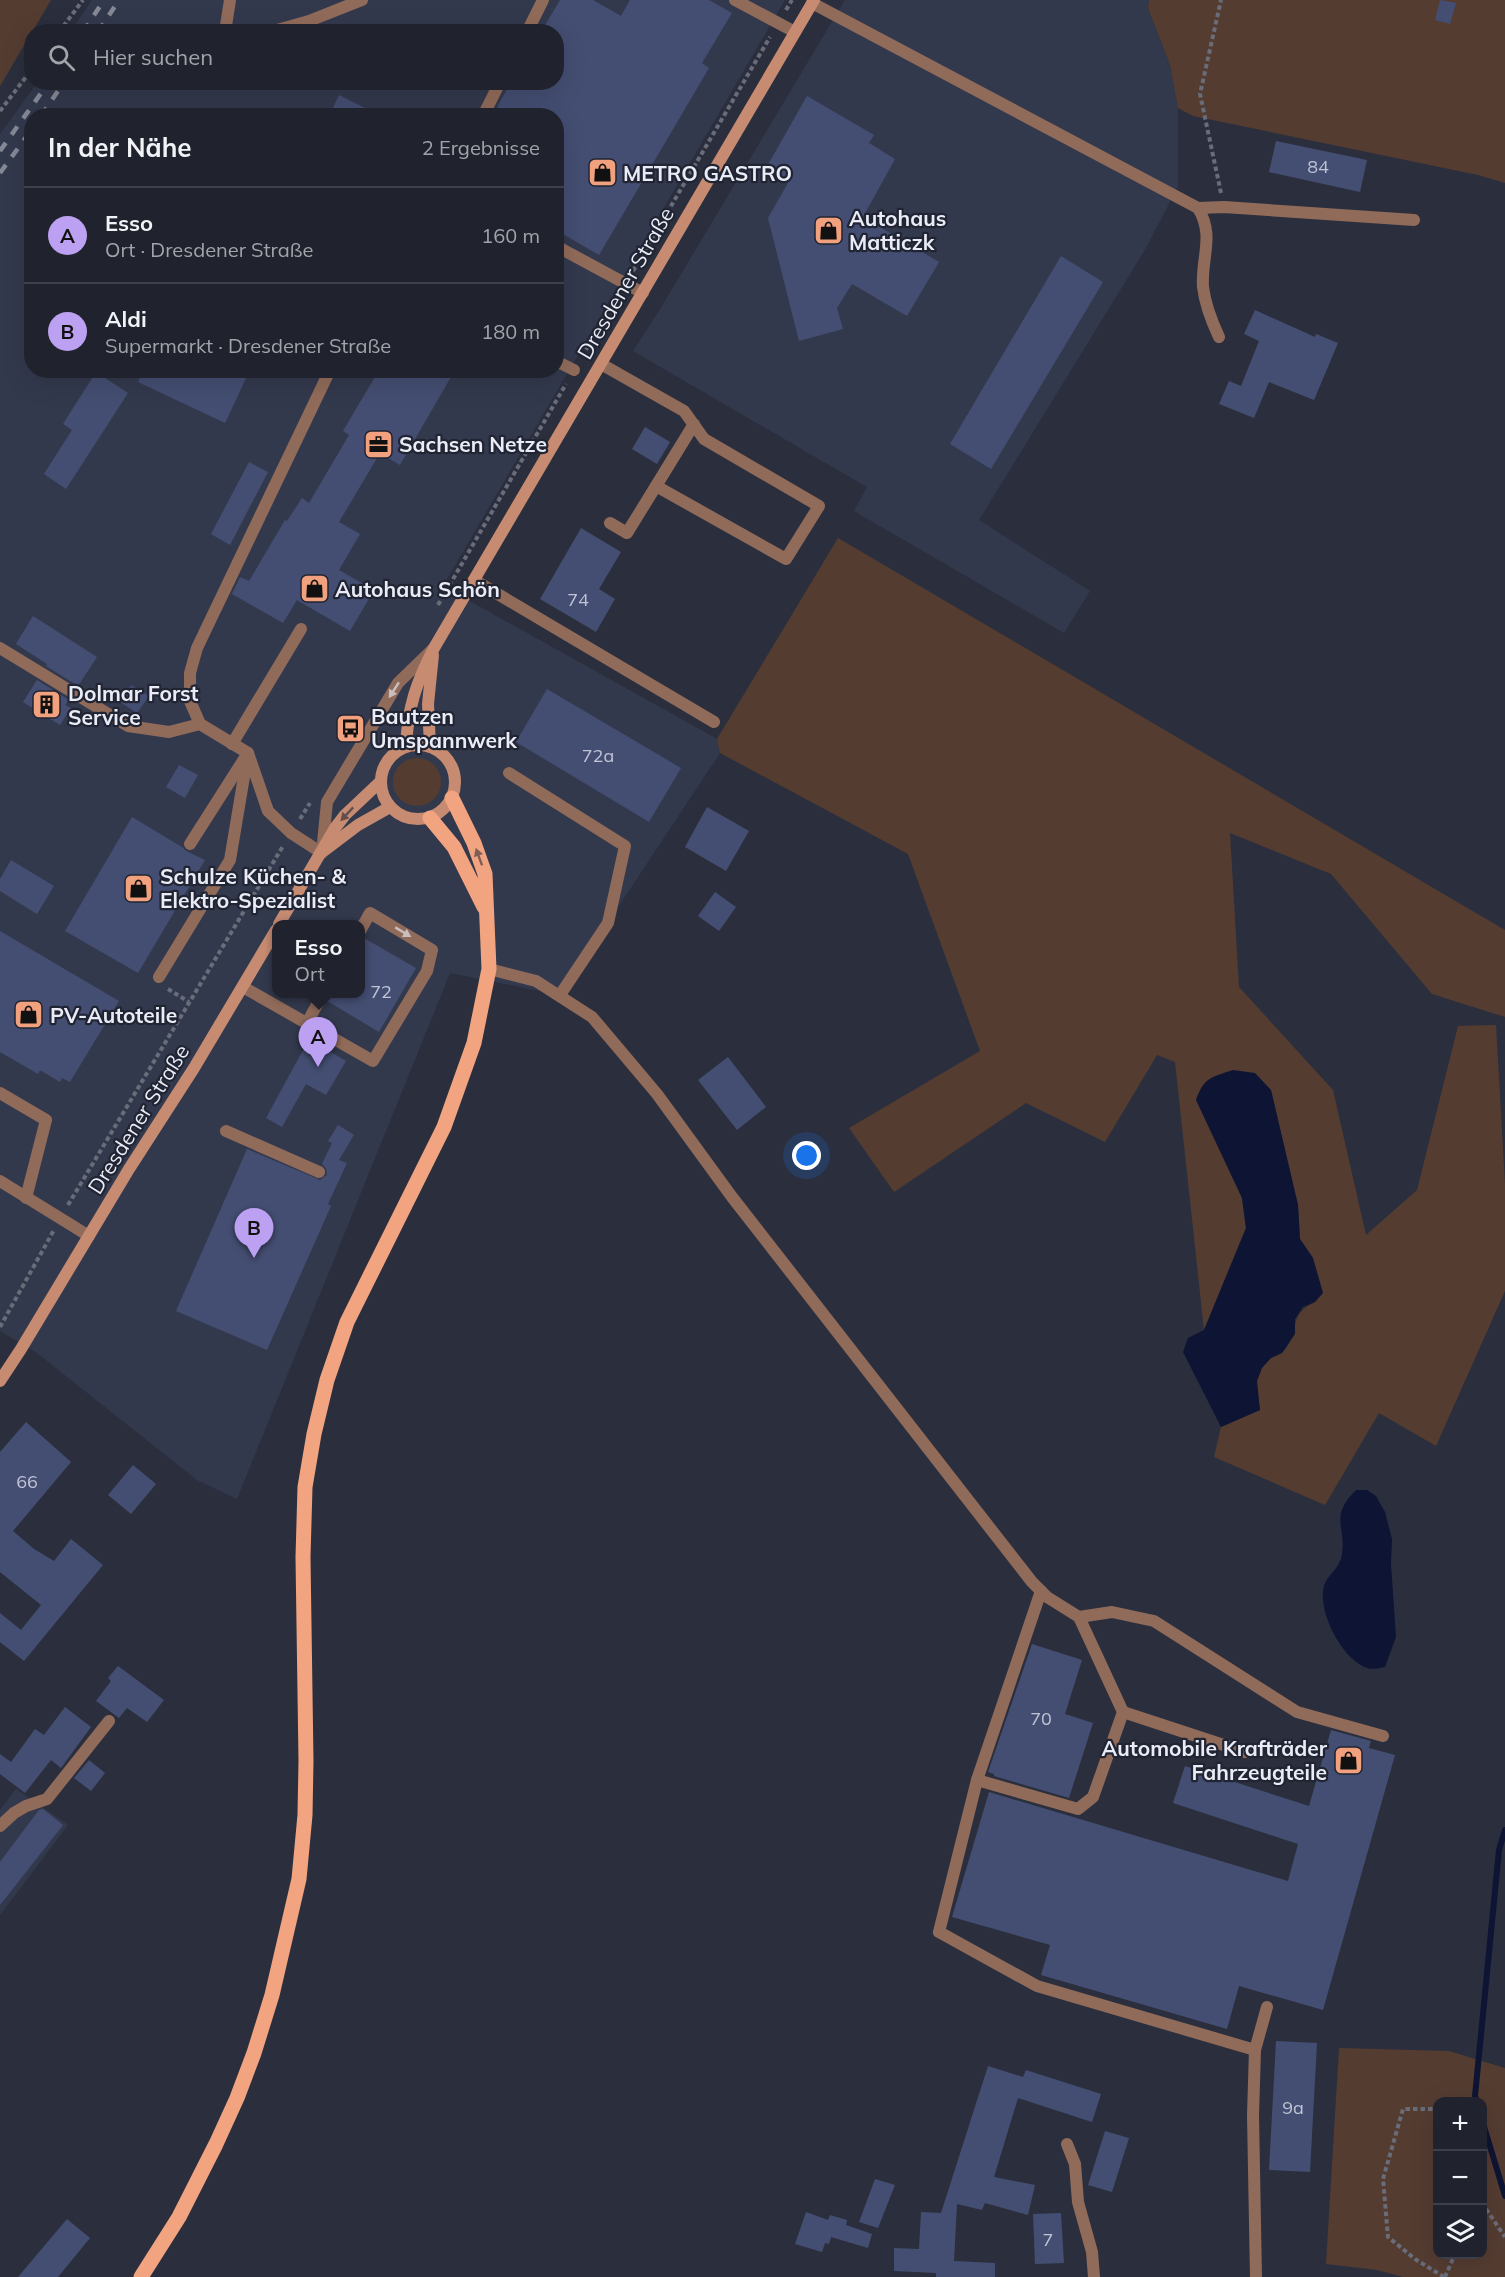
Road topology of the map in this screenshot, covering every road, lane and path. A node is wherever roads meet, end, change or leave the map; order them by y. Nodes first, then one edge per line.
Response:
1 (83, 0) edge
2 (230, 0) edge
3 (362, 0) edge
4 (543, 0) edge
5 (735, 0) edge
6 (792, 0) edge
7 (1221, 0) edge
8 (813, 1) edge
9 (778, 23) junction
10 (65, 24) edge
11 (226, 24) edge
12 (298, 24) edge
13 (531, 24) edge
14 (795, 32) junction
15 (24, 80) edge
16 (496, 90) edge
17 (487, 108) edge
18 (0, 111) edge
19 (1224, 207) junction
20 (1198, 208) junction
21 (1414, 220) dead end
22 (564, 250) edge
23 (626, 284) junction
24 (643, 292) junction
25 (1219, 338) dead end
26 (601, 364) junction
27 (564, 365) edge
28 (574, 370) junction
29 (326, 378) edge
30 (694, 424) junction
31 (656, 486) junction
32 (610, 523) dead end
33 (474, 580) junction
34 (434, 612) dead end
35 (301, 629) dead end
36 (0, 648) edge
37 (434, 648) junction
38 (714, 722) dead end
39 (200, 724) junction
40 (232, 744) junction
41 (406, 746) junction
42 (430, 746) junction
43 (248, 753) junction
44 (509, 773) dead end
45 (381, 781) junction
46 (316, 794) dead end
47 (452, 798) junction
48 (390, 807) junction
49 (430, 818) junction
50 (291, 833) junction
51 (190, 844) dead end
52 (322, 853) junction
53 (487, 914) junction
54 (281, 920) edge
55 (365, 922) edge
56 (272, 937) edge
57 (489, 969) junction
58 (159, 977) dead end
59 (243, 987) junction
60 (560, 995) junction
61 (319, 1001) dead end
62 (307, 1023) junction
63 (0, 1093) edge
64 (226, 1131) dead end
65 (319, 1172) dead end
66 (0, 1181) edge
67 (26, 1198) junction
68 (60, 1219) junction
69 (88, 1236) junction
70 (0, 1327) edge
71 (0, 1382) edge
72 (1041, 1591) junction
73 (1079, 1617) junction
74 (1123, 1712) junction
75 (108, 1721) dead end
76 (1383, 1736) dead end
77 (1245, 1752) dead end
78 (977, 1780) junction
79 (0, 1826) edge
80 (1268, 2007) dead end
81 (1255, 2050) junction
82 (1433, 2109) edge
83 (1067, 2144) dead end
84 (1483, 2205) edge
85 (1505, 2237) edge
86 (1453, 2259) edge
87 (141, 2277) edge
88 (1094, 2277) edge
89 (1256, 2277) edge
90 (1445, 2277) edge

1 - 10 path
2 - 11 street
3 - 12 street
4 - 13 street
5 - 9 street
6 - 9 path
7 - 19 path
8 - 14 main road, Dresdener Straße
8 - 20 street
9 - 14 street
9 - 23 path
14 - 24 main road, Dresdener Straße
15 - 18 path
16 - 17 street
19 - 20 street
19 - 21 street
20 - 25 street
22 - 23 street
23 - 24 street
23 - 28 path
24 - 26 main road, Dresdener Straße
26 - 30 street
26 - 33 main road, Dresdener Straße
27 - 28 street
28 - 34 path
29 - 39 street
30 - 31 street
30 - 31 street
31 - 32 street
33 - 37 main road, Dresdener Straße
33 - 38 street
35 - 40 street
36 - 39 street
37 - 41 main road, Dresdener Straße
37 - 42 main road, Dresdener Straße
37 -> 52 street
39 - 40 street
40 - 43 street
41 - 42 main road
41 - 45 main road
42 - 47 main road
43 - 50 street
43 - 51 street
43 - 58 street
44 - 60 street
45 - 48 main road
45 -> 52 main road
46 - 50 path
47 - 49 main road
53 -> 47 main road
48 - 49 main road
48 - 52 main road
49 - 53 main road
50 - 52 street
50 - 68 path
52 - 54 main road
53 - 57 main road
55 -> 62 street
56 - 59 main road, Dresdener Straße
57 - 60 street
57 - 87 main road
59 - 62 street
59 - 69 main road, Dresdener Straße
60 - 72 street
61 - 62 street
63 - 67 street
64 - 65 street
66 - 67 street
67 - 68 street
68 - 69 street
68 - 70 path
69 - 71 main road, Dresdener Straße
72 - 73 street
72 - 78 street
73 - 74 street
73 - 76 street
74 - 77 street
74 - 78 street
75 - 79 street
78 - 81 street
80 - 81 street
81 - 89 street
82 - 90 path
83 - 88 street
84 - 85 path
86 - 90 path

